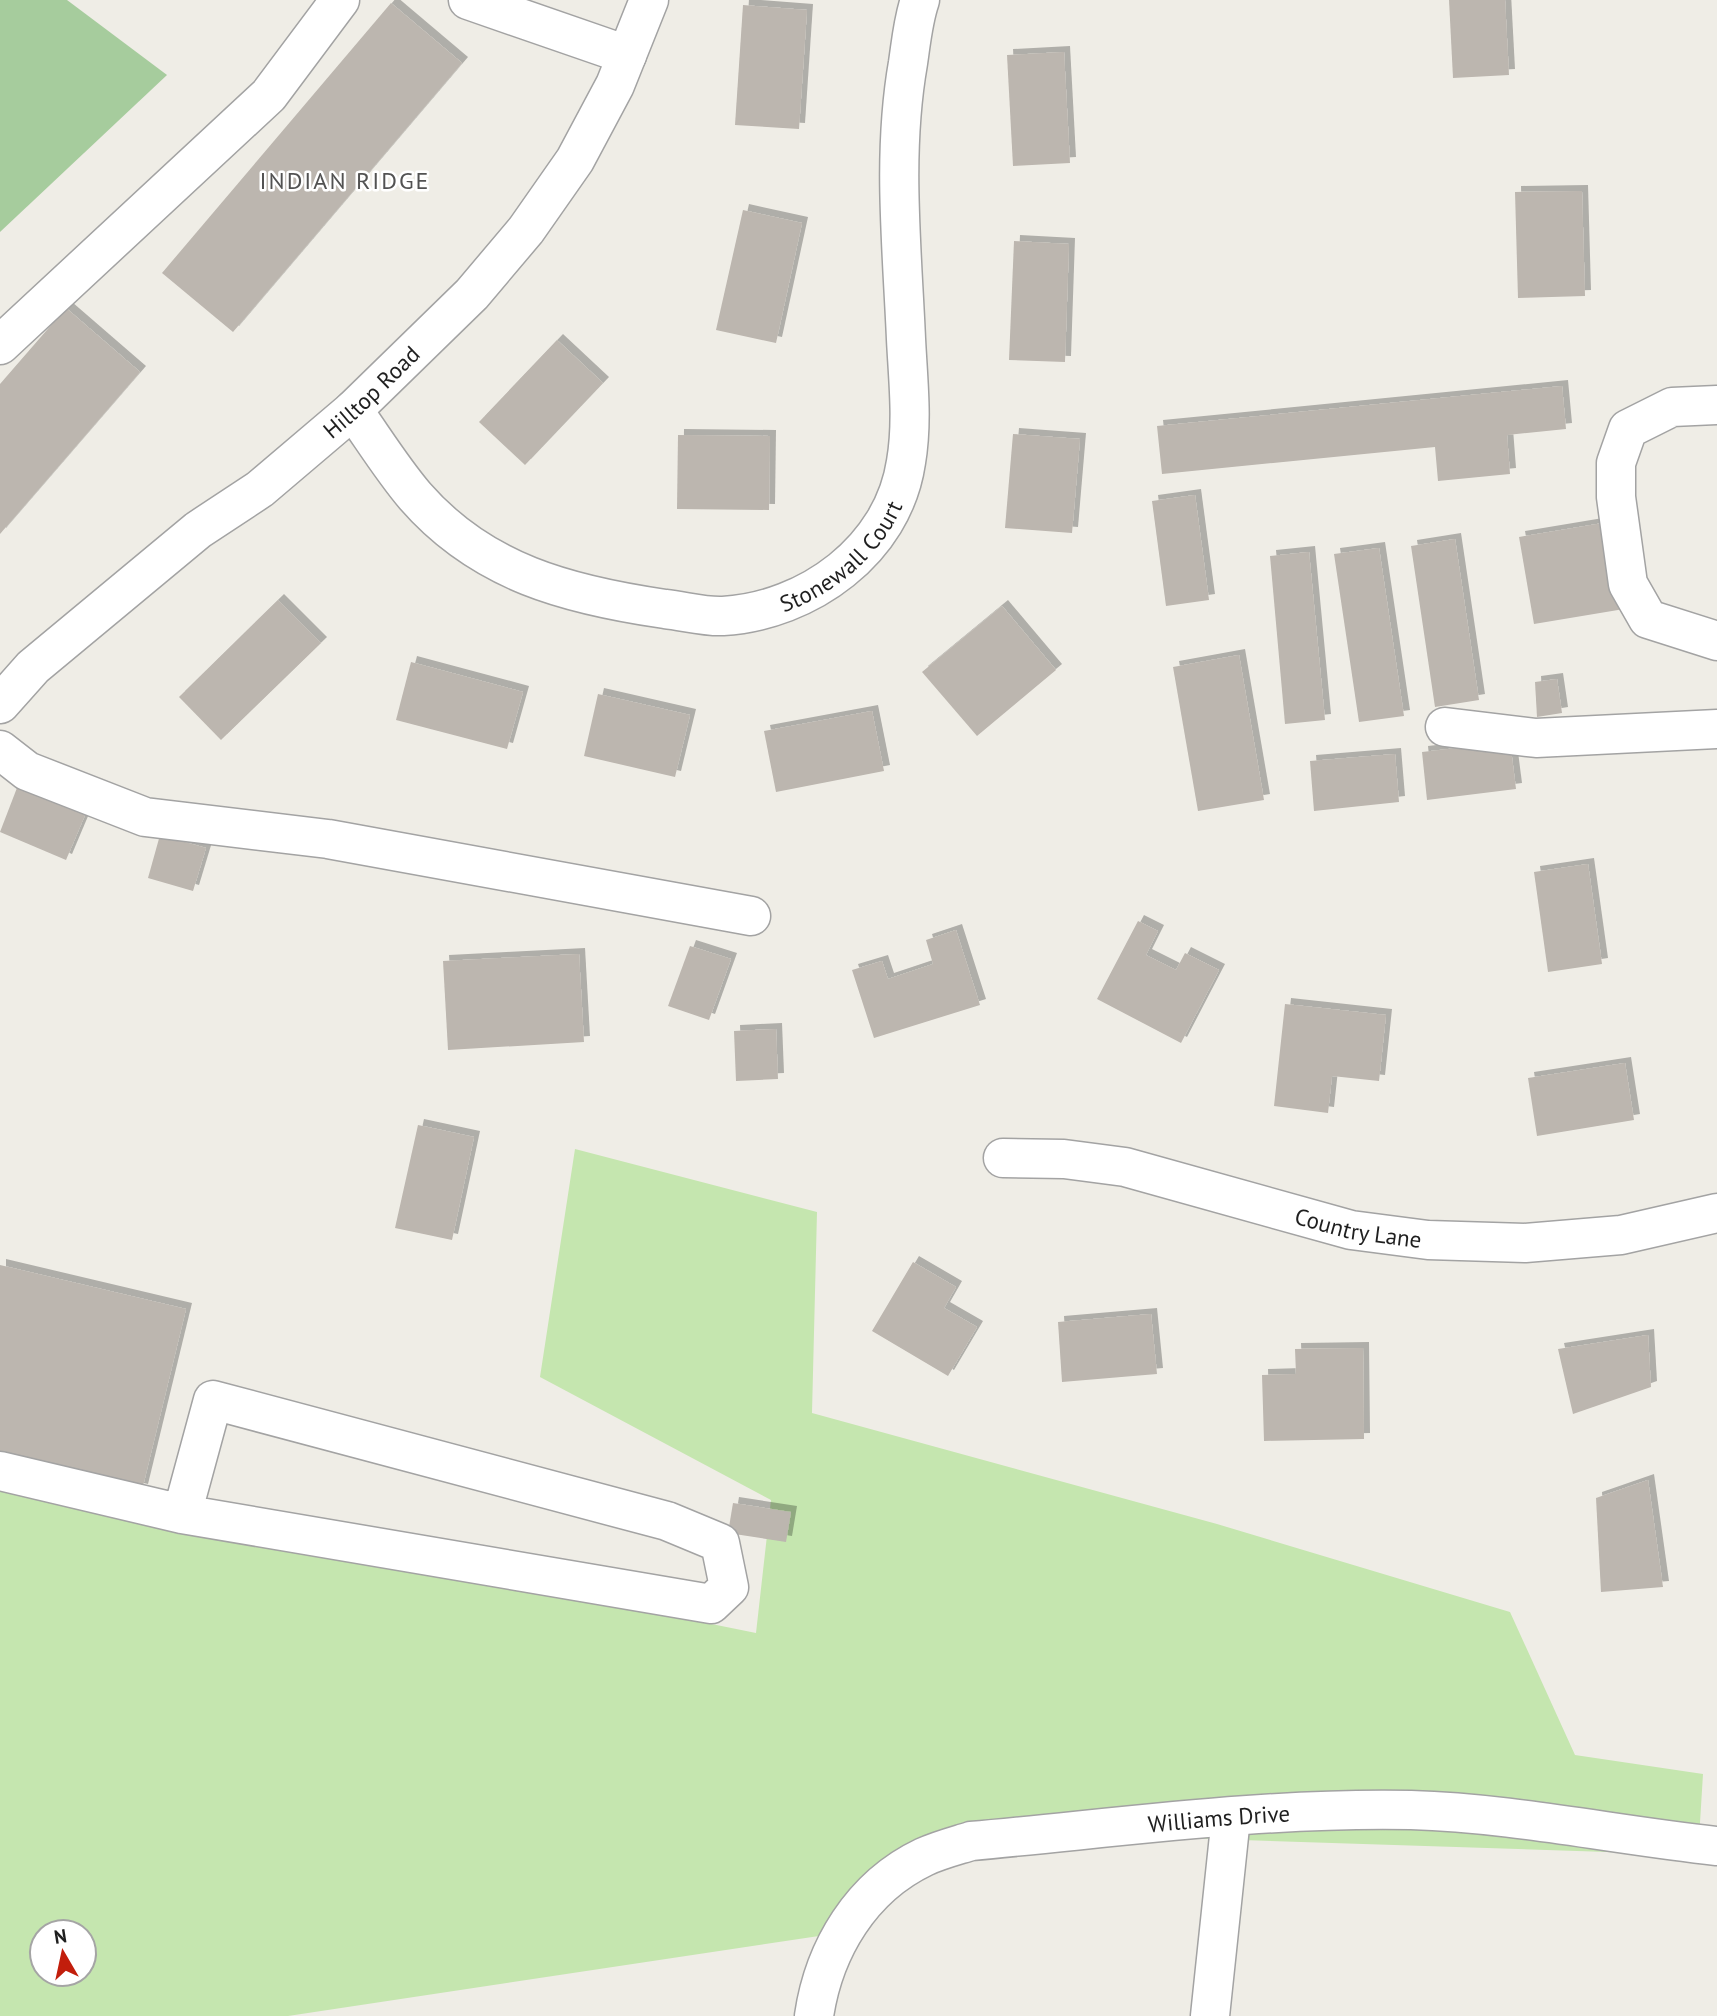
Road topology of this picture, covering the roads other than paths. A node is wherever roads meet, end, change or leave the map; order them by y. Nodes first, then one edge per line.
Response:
1 (340, 0) edge
2 (468, 0) edge
3 (649, 0) edge
4 (920, 0) edge
5 (627, 55) junction
6 (0, 345) edge
7 (1717, 405) edge
8 (353, 410) junction
9 (1717, 641) edge
10 (0, 704) edge
11 (1445, 727) dead end
12 (1717, 729) edge
13 (0, 750) edge
14 (751, 916) dead end
15 (1003, 1158) dead end
16 (1717, 1213) edge
17 (0, 1471) edge
18 (182, 1514) junction
19 (1231, 1817) junction
20 (1717, 1846) edge
21 (814, 2016) edge
22 (1210, 2016) edge

1 - 6 street
2 - 5 street
3 - 5 street, Hilltop Road
4 - 8 street, Stonewall Court
5 - 8 street, Hilltop Road
7 - 9 street
8 - 10 street, Hilltop Road
11 - 12 street
13 - 14 street
15 - 16 street, Country Lane
17 - 18 street
18 - 18 street
19 - 20 street, Williams Drive
19 - 21 street, Williams Drive
19 - 22 street

